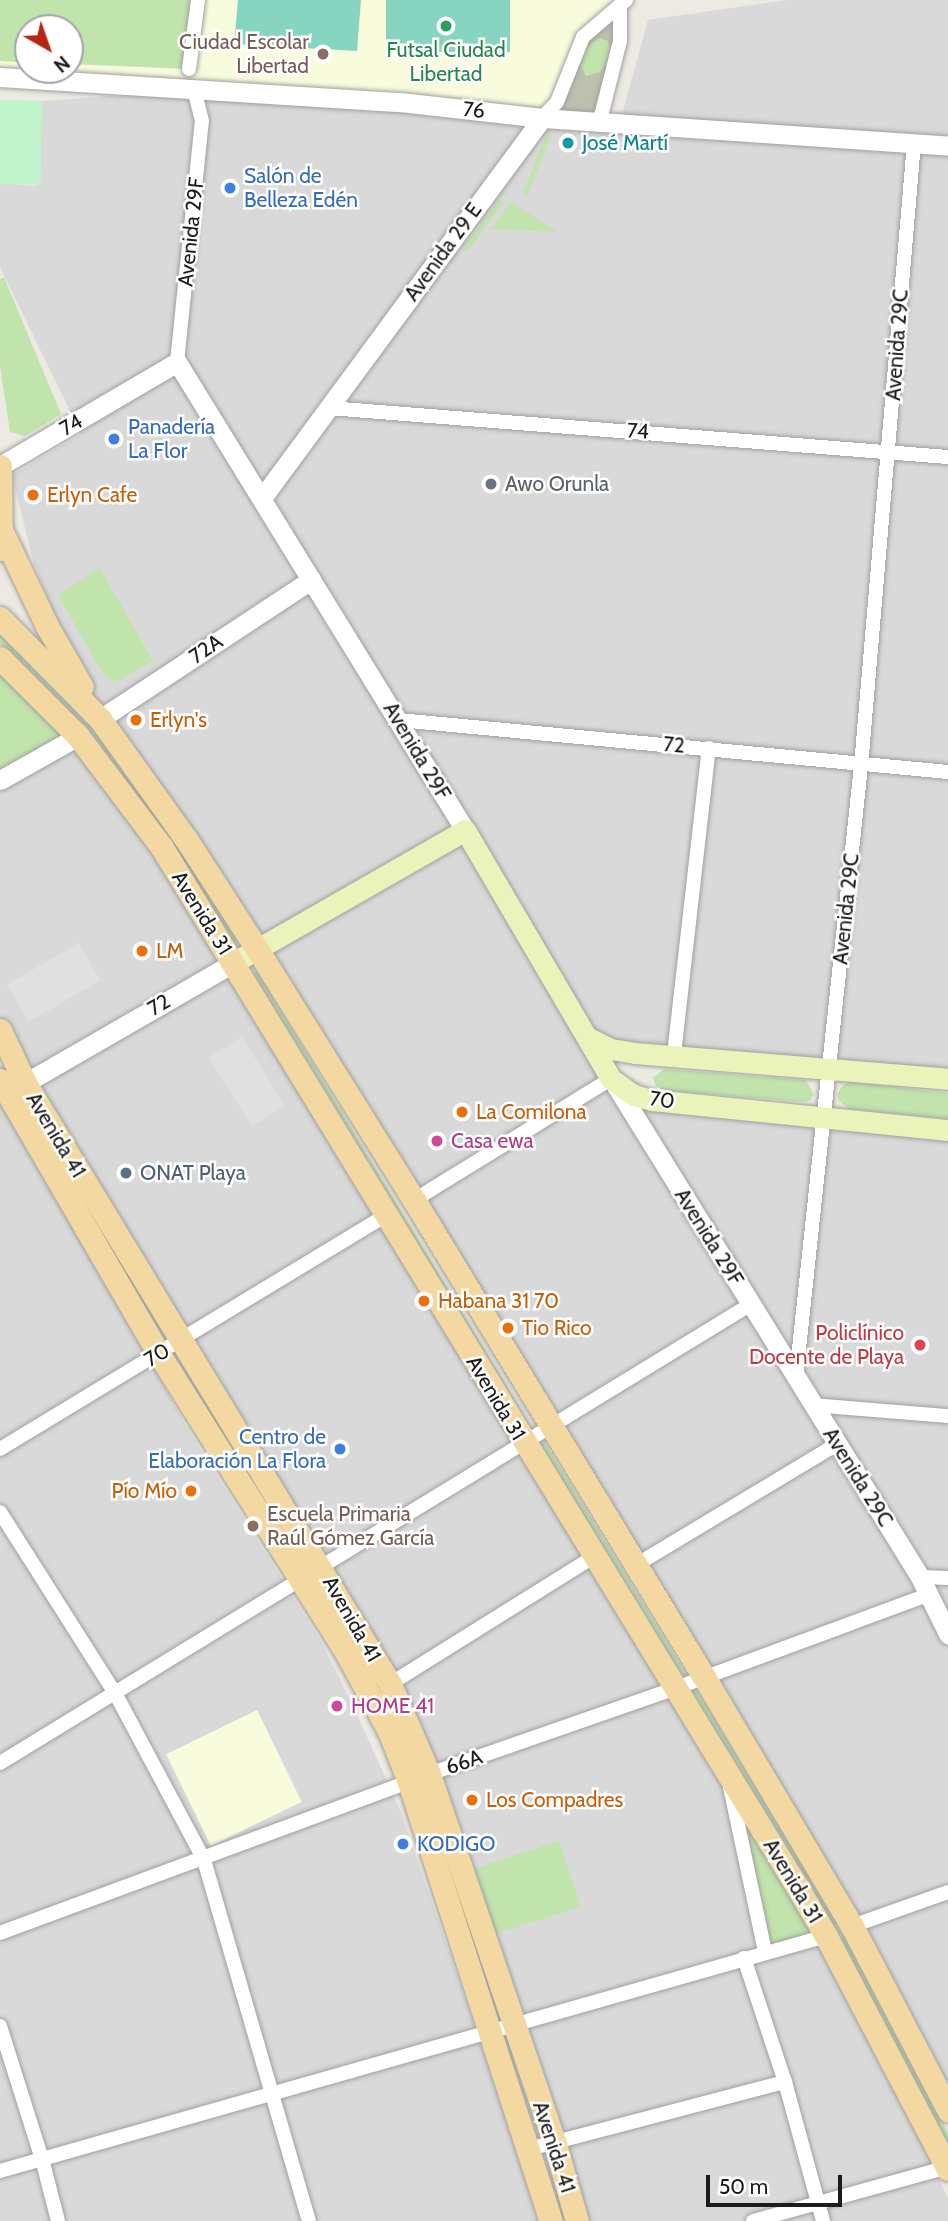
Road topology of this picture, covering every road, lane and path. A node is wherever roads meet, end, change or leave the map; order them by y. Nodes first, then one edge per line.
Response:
1 (198, 0) edge
2 (623, 4) edge
3 (190, 69) dead end
4 (0, 77) edge
5 (194, 89) junction
6 (542, 118) junction
7 (600, 120) junction
8 (914, 143) junction
9 (948, 146) edge
10 (177, 362) junction
11 (329, 408) junction
12 (890, 451) junction
13 (948, 457) edge
14 (0, 466) edge
15 (262, 498) junction
16 (1, 545) edge
17 (311, 579) junction
18 (0, 618) edge
19 (0, 658) edge
20 (100, 719) junction
21 (399, 720) junction
22 (78, 736) junction
23 (709, 748) junction
24 (861, 765) junction
25 (948, 772) edge
26 (0, 780) edge
27 (464, 830) junction
28 (257, 949) junction
29 (233, 963) junction
30 (0, 1030) edge
31 (586, 1037) junction
32 (635, 1053) junction
33 (674, 1054) junction
34 (829, 1068) junction
35 (611, 1079) junction
36 (948, 1079) edge
37 (8, 1089) edge
38 (824, 1116) junction
39 (948, 1129) edge
40 (414, 1200) junction
41 (386, 1216) junction
42 (751, 1304) junction
43 (180, 1340) junction
44 (159, 1353) junction
45 (796, 1377) junction
46 (813, 1405) junction
47 (948, 1416) edge
48 (550, 1426) junction
49 (523, 1442) junction
50 (837, 1444) junction
51 (0, 1449) edge
52 (0, 1512) edge
53 (593, 1557) junction
54 (636, 1565) junction
55 (311, 1572) junction
56 (948, 1578) edge
57 (925, 1585) junction
58 (948, 1634) edge
59 (704, 1677) junction
60 (390, 1684) junction
61 (676, 1688) junction
62 (115, 1693) junction
63 (0, 1763) edge
64 (727, 1772) junction
65 (419, 1778) junction
66 (204, 1860) junction
67 (948, 1892) edge
68 (852, 1926) junction
69 (0, 1933) edge
70 (826, 1936) junction
71 (765, 1952) junction
72 (744, 1958) junction
73 (512, 2023) junction
74 (0, 2026) edge
75 (489, 2030) junction
76 (785, 2082) junction
77 (272, 2096) junction
78 (948, 2110) edge
79 (555, 2144) junction
80 (529, 2149) junction
81 (42, 2159) junction
82 (948, 2167) edge
83 (0, 2171) edge
84 (818, 2202) junction
85 (58, 2221) edge
86 (309, 2221) edge
87 (551, 2221) edge
88 (578, 2221) edge
89 (753, 2221) edge
90 (823, 2221) edge

1 - 3 street
2 - 6 street, Avenida 29 E
2 - 7 street, Avenida 29 E
4 - 5 street, 76
5 - 6 street, 76
5 - 10 street, Avenida 29F
6 - 7 street, 76
6 - 11 street, Avenida 29 E
7 - 8 street, 76
8 - 9 street, 76
8 - 12 street, Avenida 29C
10 - 14 street, 74
10 - 15 street, Avenida 29F
11 - 12 street, 74
11 - 15 street, Avenida 29 E
12 - 13 street, 74
12 - 24 street, Avenida 29C
14 - 16 main road
15 - 17 street, Avenida 29F
16 - 20 main road
17 - 20 street, 72A
17 - 21 street, Avenida 29F
18 - 20 main road, Avenida 31
19 - 22 main road, Avenida 31
20 - 28 main road, Avenida 31
21 - 23 street, 72
21 - 27 street, Avenida 29F
22 - 26 street
22 - 29 main road, Avenida 31
23 - 24 street, 72
23 - 33 street
24 - 25 street, 72
24 - 34 street, Avenida 29C
27 - 28 main road, 72
27 - 31 main road, Avenida 29F
28 - 29 main road, 72
28 - 40 main road, Avenida 31
29 - 37 street, 72
29 - 41 main road, Avenida 31
30 - 37 main road, Avenida 41
31 - 32 main road
31 - 35 main road, Avenida 29F
32 - 33 main road
32 - 35 main road
33 - 34 main road
34 - 36 main road
34 - 38 street, Avenida 29C
35 - 38 main road, 70
35 - 40 street
35 - 42 street, Avenida 29F
37 - 43 main road, Avenida 41
37 - 44 main road, Avenida 41
38 - 39 main road, 70
38 - 45 street, Avenida 29C
40 - 48 main road, Avenida 31
41 - 43 street, 70
41 - 49 main road, Avenida 31
42 - 45 street, Avenida 29F
42 - 48 street
43 - 44 street, 70
43 - 55 main road, Avenida 41
44 - 51 street, 70
44 - 55 main road, Avenida 41
45 - 46 street, Avenida 29C
46 - 47 street
46 - 50 street, Avenida 29C
48 - 49 street
48 - 54 main road, Avenida 31
49 - 53 main road, Avenida 31
49 - 55 street
50 - 54 street
50 - 57 street, Avenida 29C
52 - 62 street
53 - 60 street
53 - 61 main road, Avenida 31
54 - 59 main road, Avenida 31
55 - 60 main road, Avenida 41
55 - 62 street
55 - 65 main road, Avenida 41
56 - 57 street, 66A
57 - 58 street, Avenida 29C
57 - 59 street, 66A
59 - 61 street, 66A
59 - 68 main road, Avenida 31
60 - 65 main road, Avenida 41
61 - 64 main road, Avenida 31
61 - 65 street, 66A
62 - 63 street
62 - 66 street
64 - 70 main road, Avenida 31
64 - 71 street
65 - 66 street, 66A
65 - 73 main road, Avenida 41
65 - 75 main road, Avenida 41
66 - 69 street, 66A
66 - 77 street
67 - 68 street
68 - 78 main road, Avenida 31
70 - 71 street
70 - 82 main road, Avenida 31
71 - 72 street
72 - 73 street
72 - 76 street
73 - 75 street
73 - 79 main road, Avenida 41
74 - 81 street
75 - 77 street
75 - 80 main road, Avenida 41
76 - 79 street
76 - 84 street
77 - 81 street
77 - 86 street
79 - 80 street
79 - 88 main road, Avenida 41
80 - 87 main road, Avenida 41
81 - 83 street
81 - 85 street
82 - 84 street
84 - 89 street
84 - 90 street

